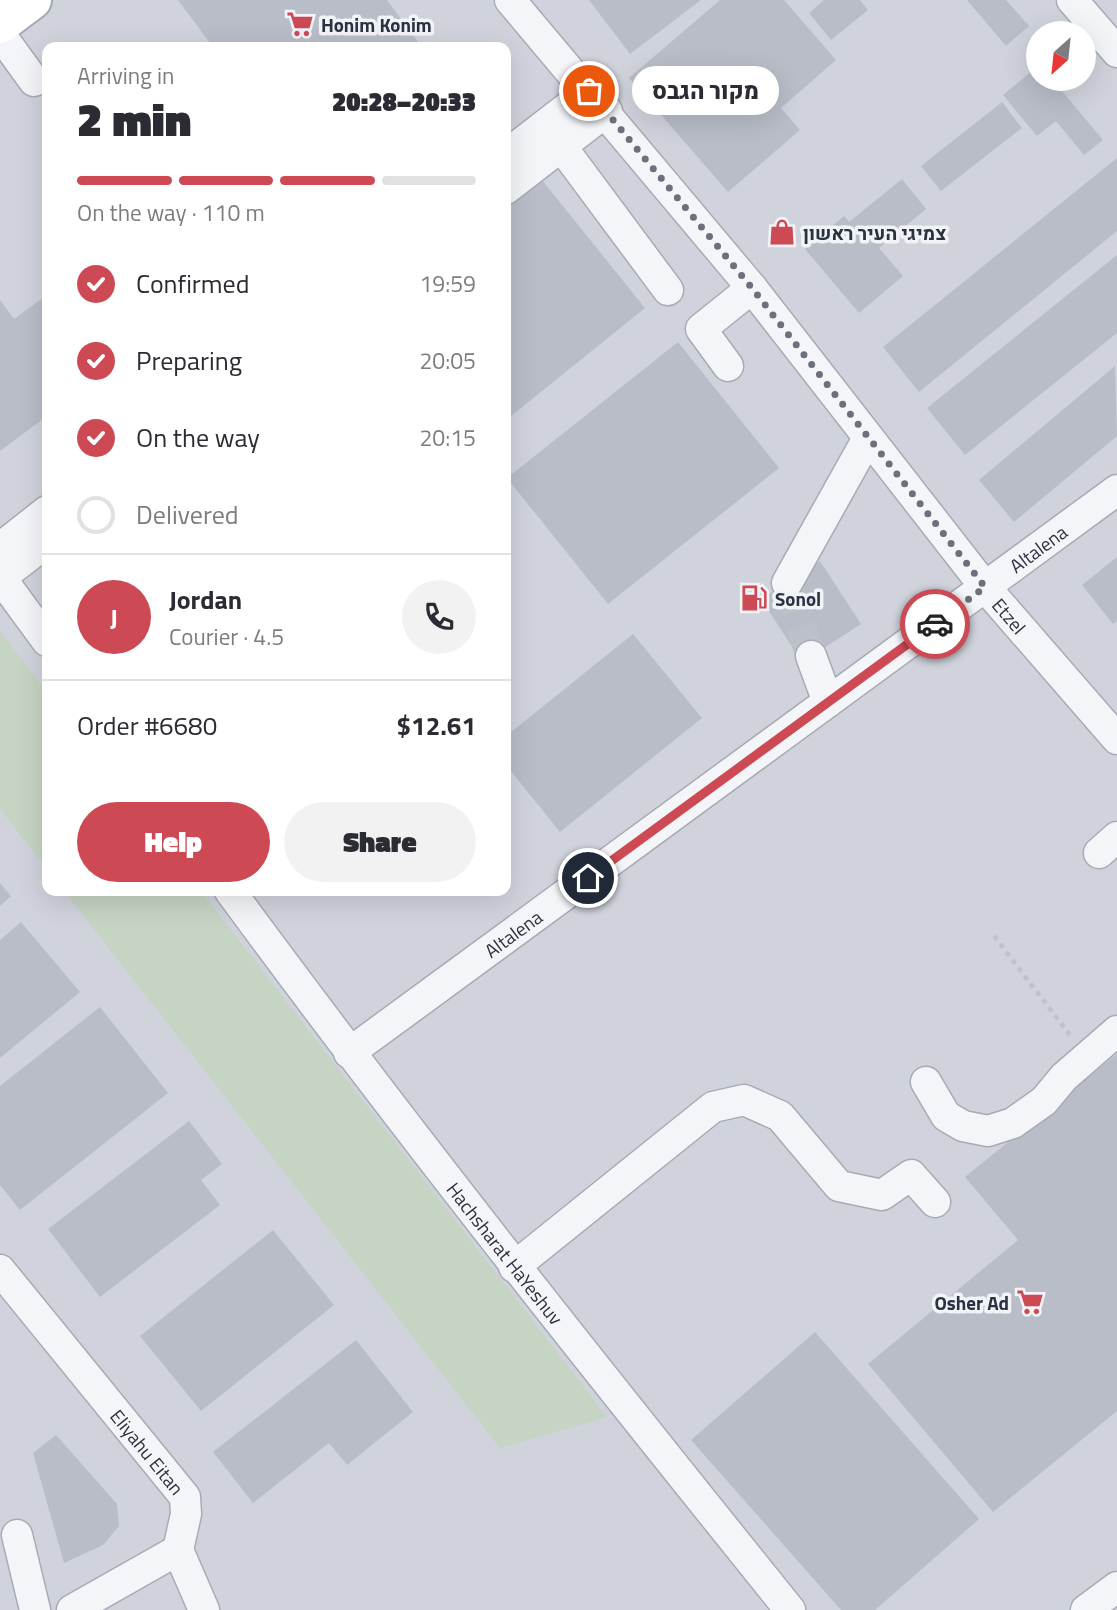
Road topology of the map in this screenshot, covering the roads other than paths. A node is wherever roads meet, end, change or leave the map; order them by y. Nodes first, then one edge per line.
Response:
1 (32, 0) edge
2 (510, 0) edge
3 (1072, 0) edge
4 (0, 24) edge
5 (0, 34) edge
6 (1117, 52) edge
7 (34, 81) dead end
8 (598, 101) junction
9 (561, 146) junction
10 (511, 152) edge
11 (511, 185) edge
12 (752, 288) junction
13 (668, 290) dead end
14 (728, 366) dead end
15 (868, 438) junction
16 (1117, 490) edge
17 (42, 515) edge
18 (42, 545) edge
19 (0, 548) edge
20 (0, 577) edge
21 (787, 583) dead end
22 (985, 587) junction
23 (42, 634) edge
24 (811, 656) tunnel mouth
25 (828, 702) junction
26 (1117, 739) edge
27 (234, 896) edge
28 (1117, 1031) edge
29 (349, 1053) junction
30 (926, 1082) dead end
31 (936, 1202) dead end
32 (514, 1267) junction
33 (0, 1270) edge
34 (17, 1535) dead end
35 (178, 1550) junction
36 (1117, 1587) edge
37 (35, 1610) edge
38 (72, 1610) edge
39 (204, 1610) edge
40 (790, 1610) edge
41 (1086, 1610) edge

1 - 4 main road
2 - 8 street, Etzel
3 - 6 street
5 - 7 street
8 - 9 street
8 - 10 street
8 - 12 street, Etzel
9 - 11 street
9 - 13 street
12 - 14 street
12 - 15 street, Etzel
15 - 21 street
15 - 22 street, Etzel
16 - 22 street, Altalena
17 - 19 street
18 - 20 street
20 - 23 street
22 - 25 street, Altalena
22 - 26 street, Etzel
24 - 25 street
25 - 29 street, Altalena
27 - 29 street, Hachsharat HaYeshuv
28 - 30 street
29 - 32 street, Hachsharat HaYeshuv
31 - 32 street
32 - 40 street, Hachsharat HaYeshuv
33 - 35 street, Eliyahu Eitan
34 - 37 street
35 - 38 street
35 - 39 street
36 - 41 street

